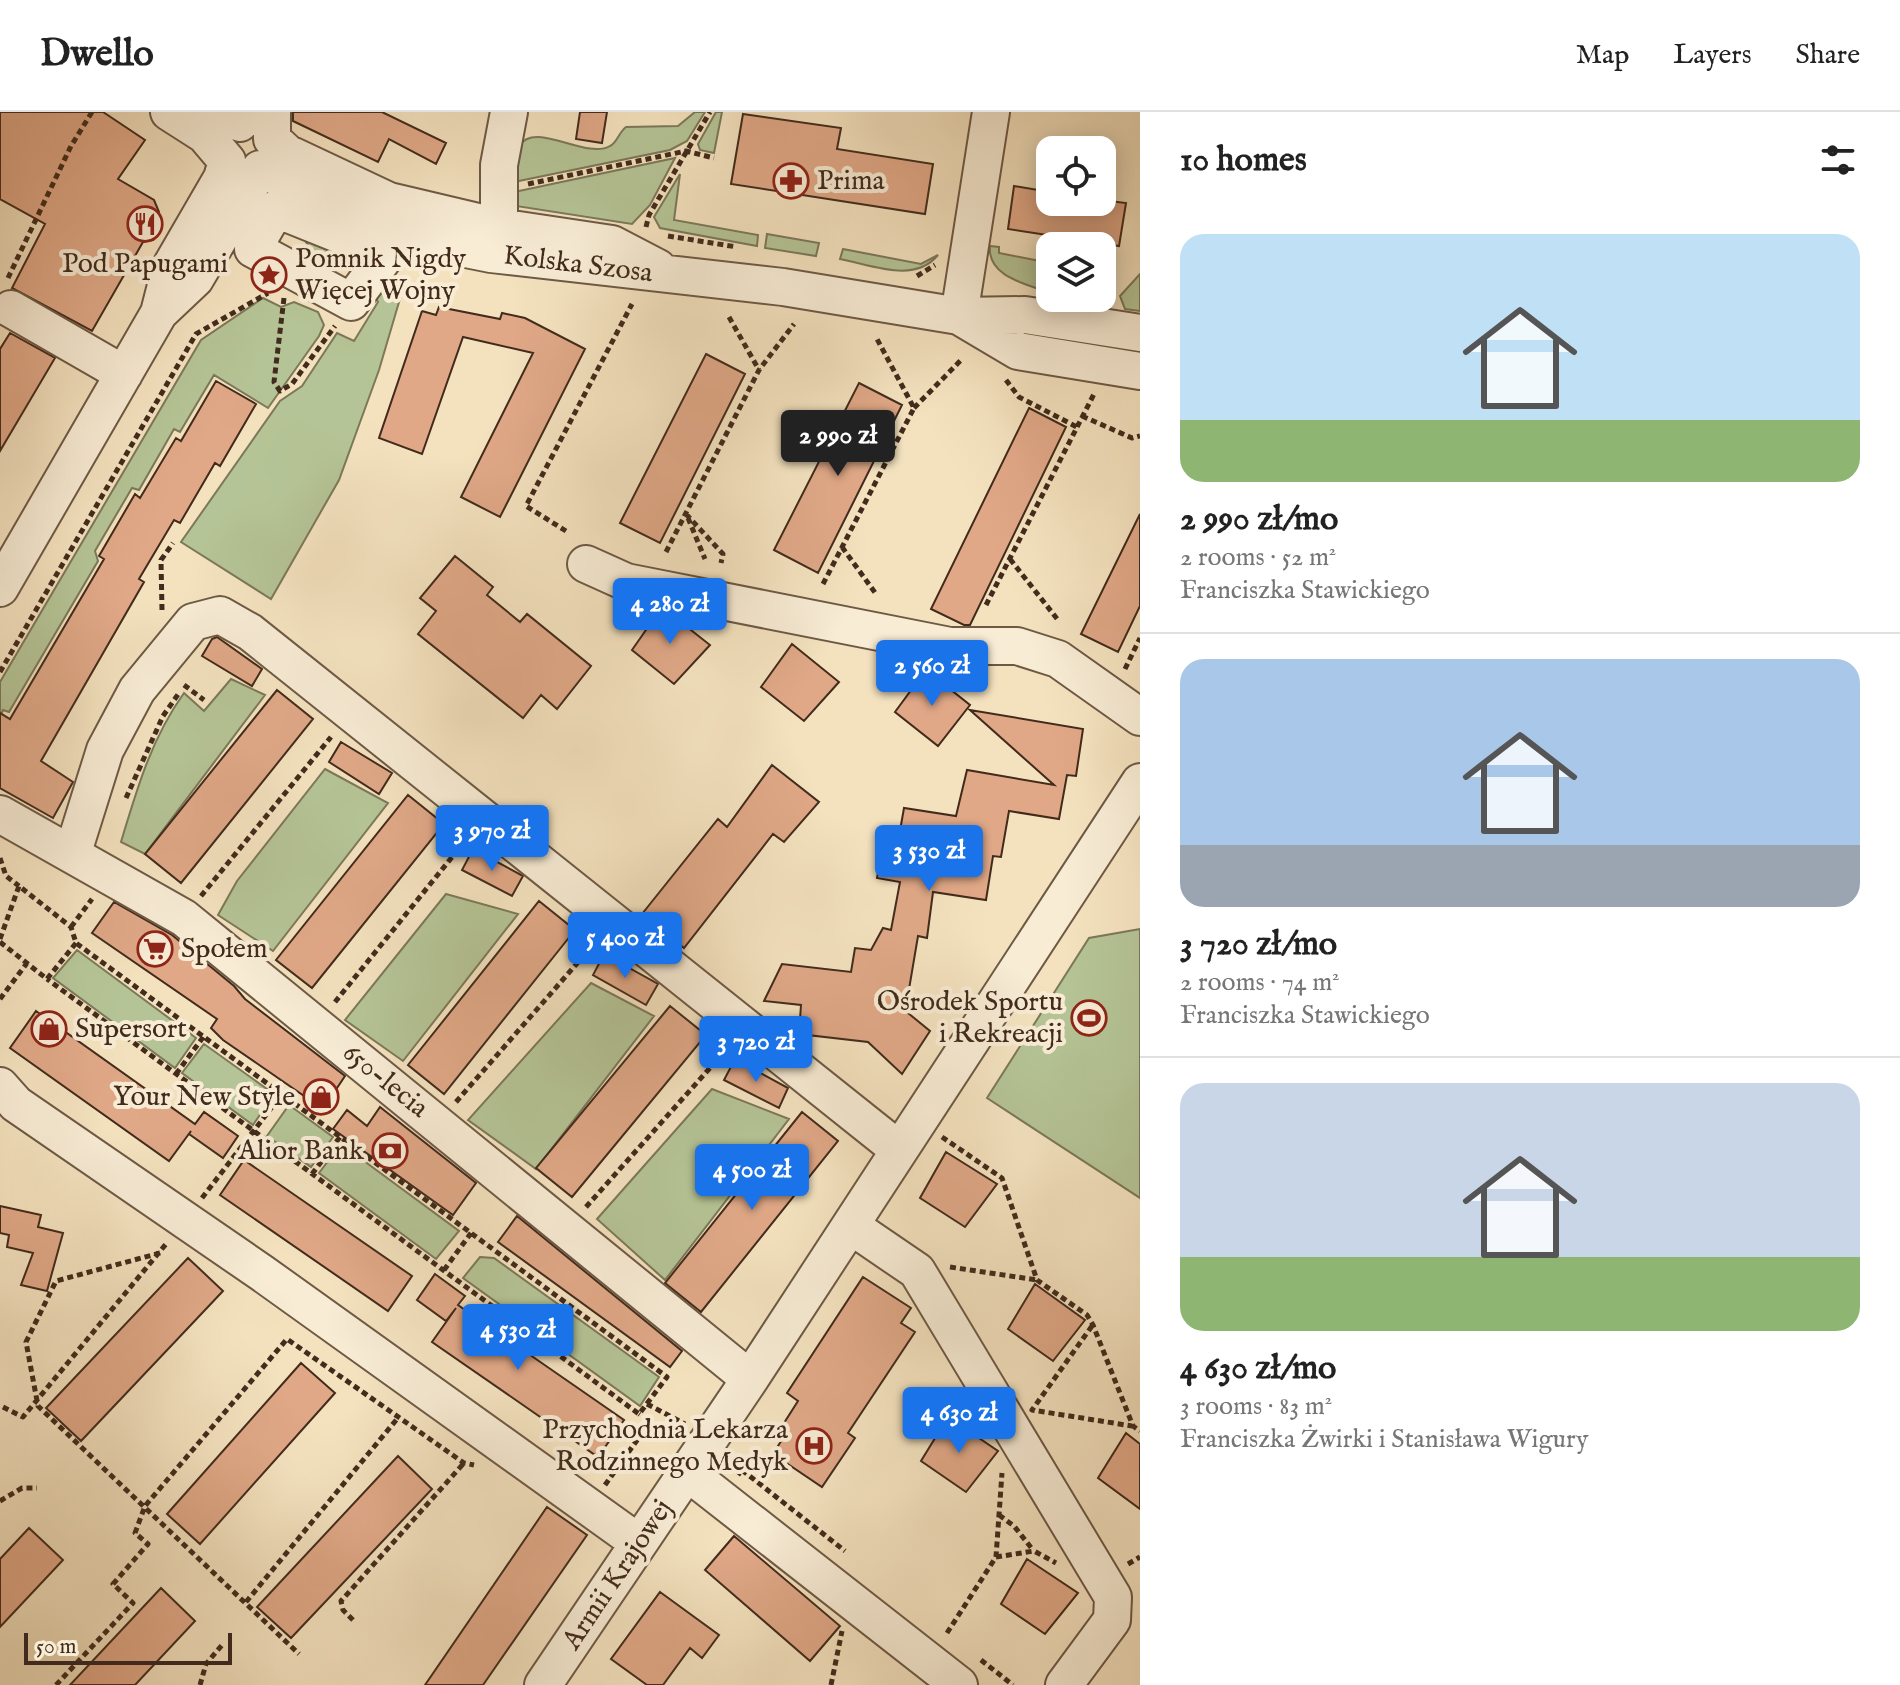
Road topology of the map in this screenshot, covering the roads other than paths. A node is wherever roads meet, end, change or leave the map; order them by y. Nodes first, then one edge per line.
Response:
1 (169, 112) edge
2 (509, 112) edge
3 (991, 112) edge
4 (247, 133) edge
5 (499, 227) junction
6 (673, 276) junction
7 (351, 302) joint
8 (4, 305) edge
9 (959, 316) junction
10 (1140, 333) edge
11 (1140, 371) edge
12 (124, 374) junction
13 (586, 564) dead end
14 (5, 569) edge
15 (1140, 717) edge
16 (1140, 782) edge
17 (0, 814) edge
18 (73, 852) junction
19 (0, 1086) edge
20 (898, 1149) junction
21 (851, 1226) junction
22 (750, 1379) junction
23 (687, 1472) junction
24 (639, 1543) junction
25 (1081, 1679) edge
26 (543, 1685) edge
27 (959, 1685) edge

1 - 4 street
2 - 5 street
3 - 9 street
4 - 5 street, Kolska Szosa
4 - 6 street, Kolska Szosa
4 - 12 street
5 - 6 street, Kolska Szosa
6 - 9 street, Kolska Szosa
7 - 7 street
8 - 12 street
9 - 10 street, Kolska Szosa
9 - 11 street, Kolska Szosa
12 - 14 street
13 - 15 street
16 - 20 street, Armii Krajowej
17 - 18 street, 650-lecia
18 - 20 street
18 - 22 street, 650-lecia
19 - 24 street
20 - 21 street, Armii Krajowej
21 - 22 street, Armii Krajowej
21 - 25 street
22 - 23 street, Armii Krajowej
23 - 24 street, Armii Krajowej
23 - 27 street
24 - 26 street, Armii Krajowej

